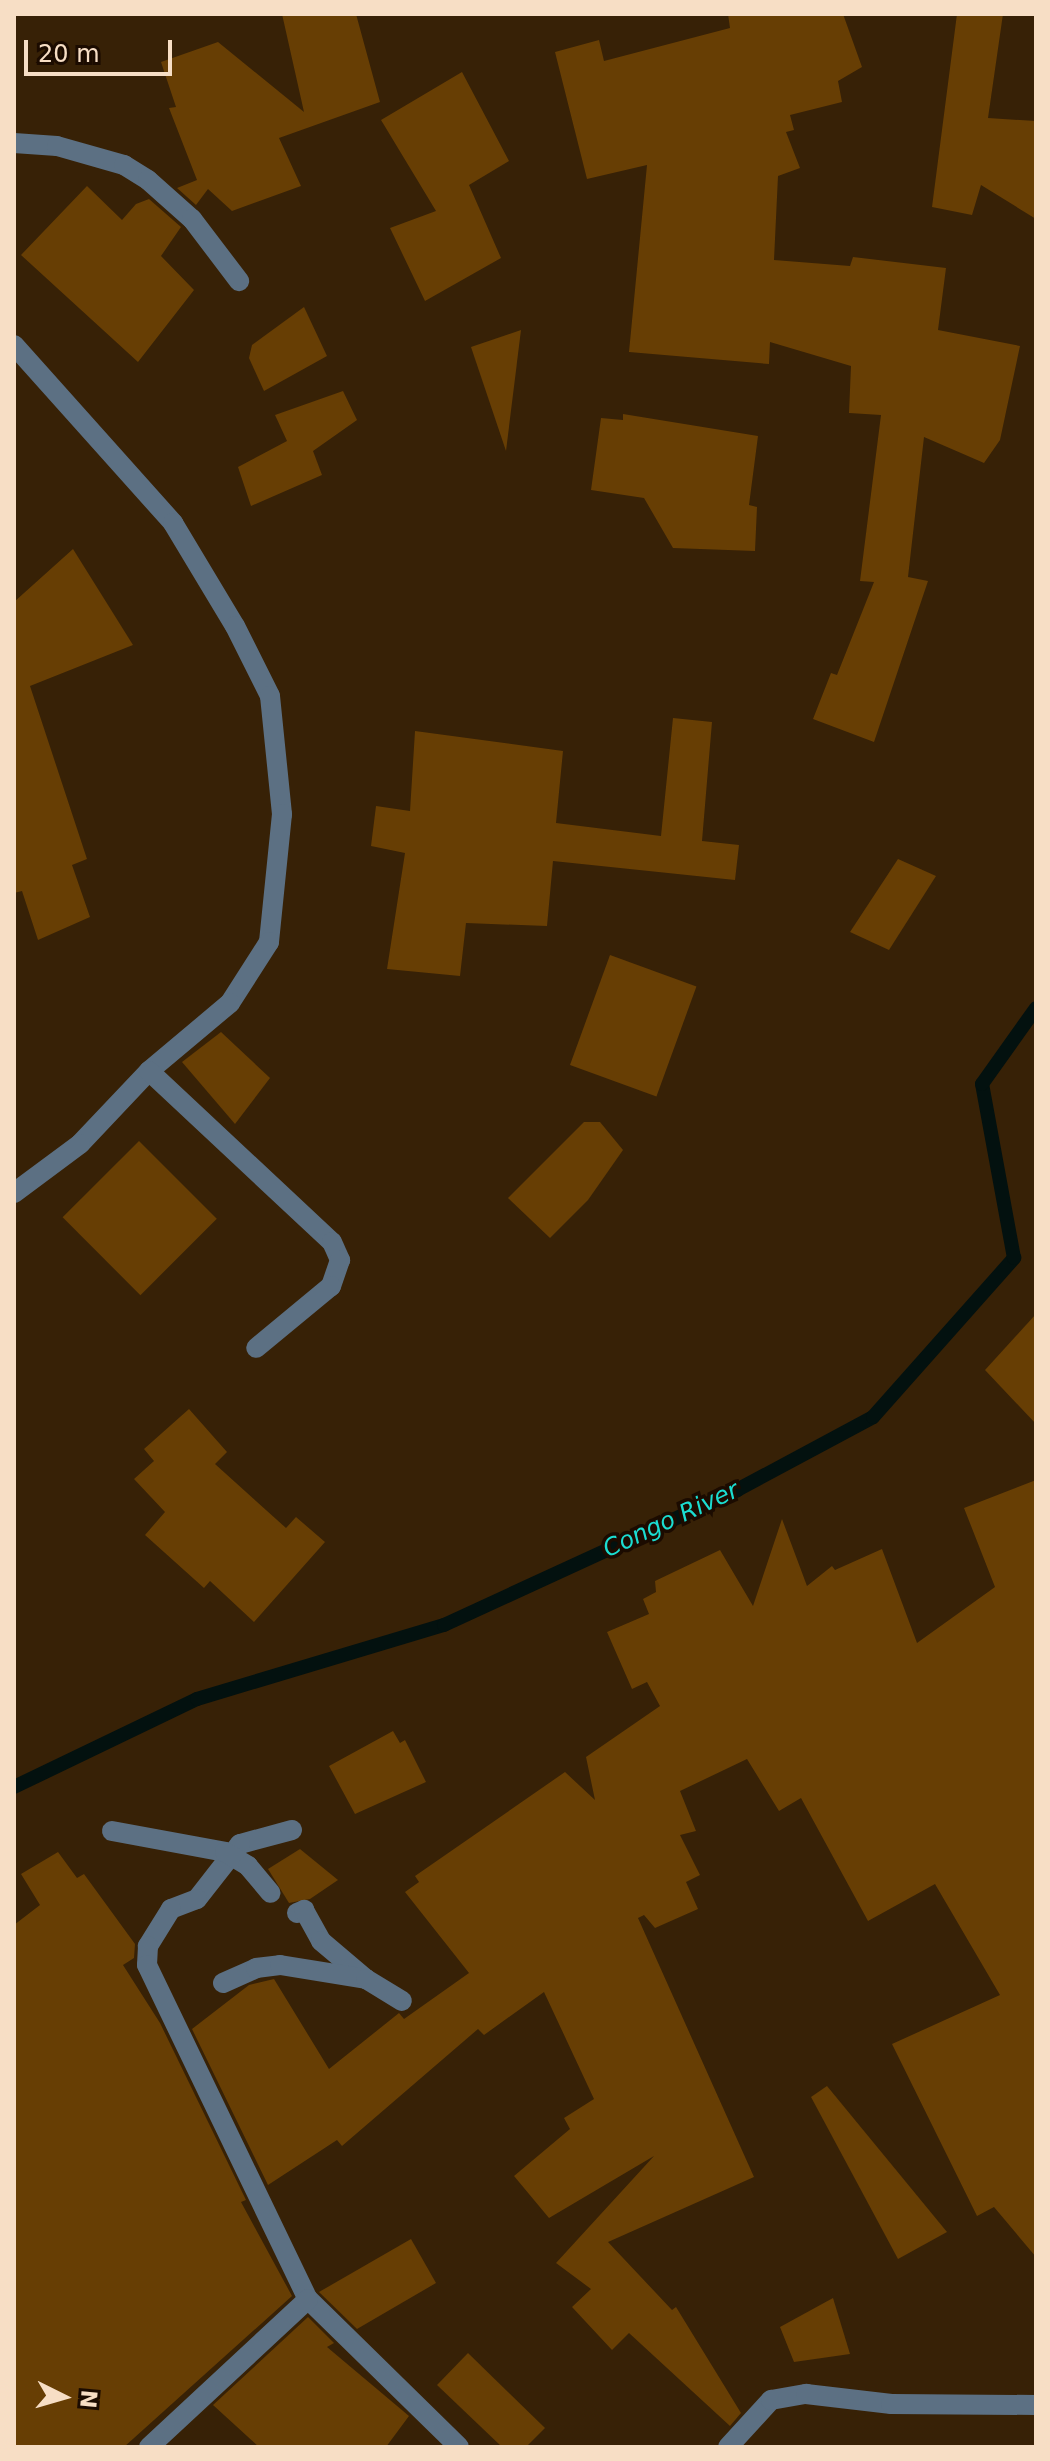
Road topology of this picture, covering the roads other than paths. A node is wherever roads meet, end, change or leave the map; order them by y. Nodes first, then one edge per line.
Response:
1 (14, 143) edge
2 (239, 281) dead end
3 (14, 345) edge
4 (149, 1071) junction
5 (14, 1193) edge
6 (256, 1348) dead end
7 (292, 1830) dead end
8 (112, 1831) dead end
9 (271, 1893) dead end
10 (297, 1913) dead end
11 (366, 1979) junction
12 (223, 1983) dead end
13 (402, 2001) dead end
14 (308, 2299) junction
15 (1036, 2405) edge
16 (149, 2447) edge
17 (459, 2447) edge
18 (728, 2447) edge

1 - 2 street
3 - 4 street
4 - 5 street
4 - 6 street
7 - 14 street
8 - 9 street
10 - 11 street
11 - 12 street
11 - 13 street
14 - 16 street
14 - 17 street
15 - 18 street

